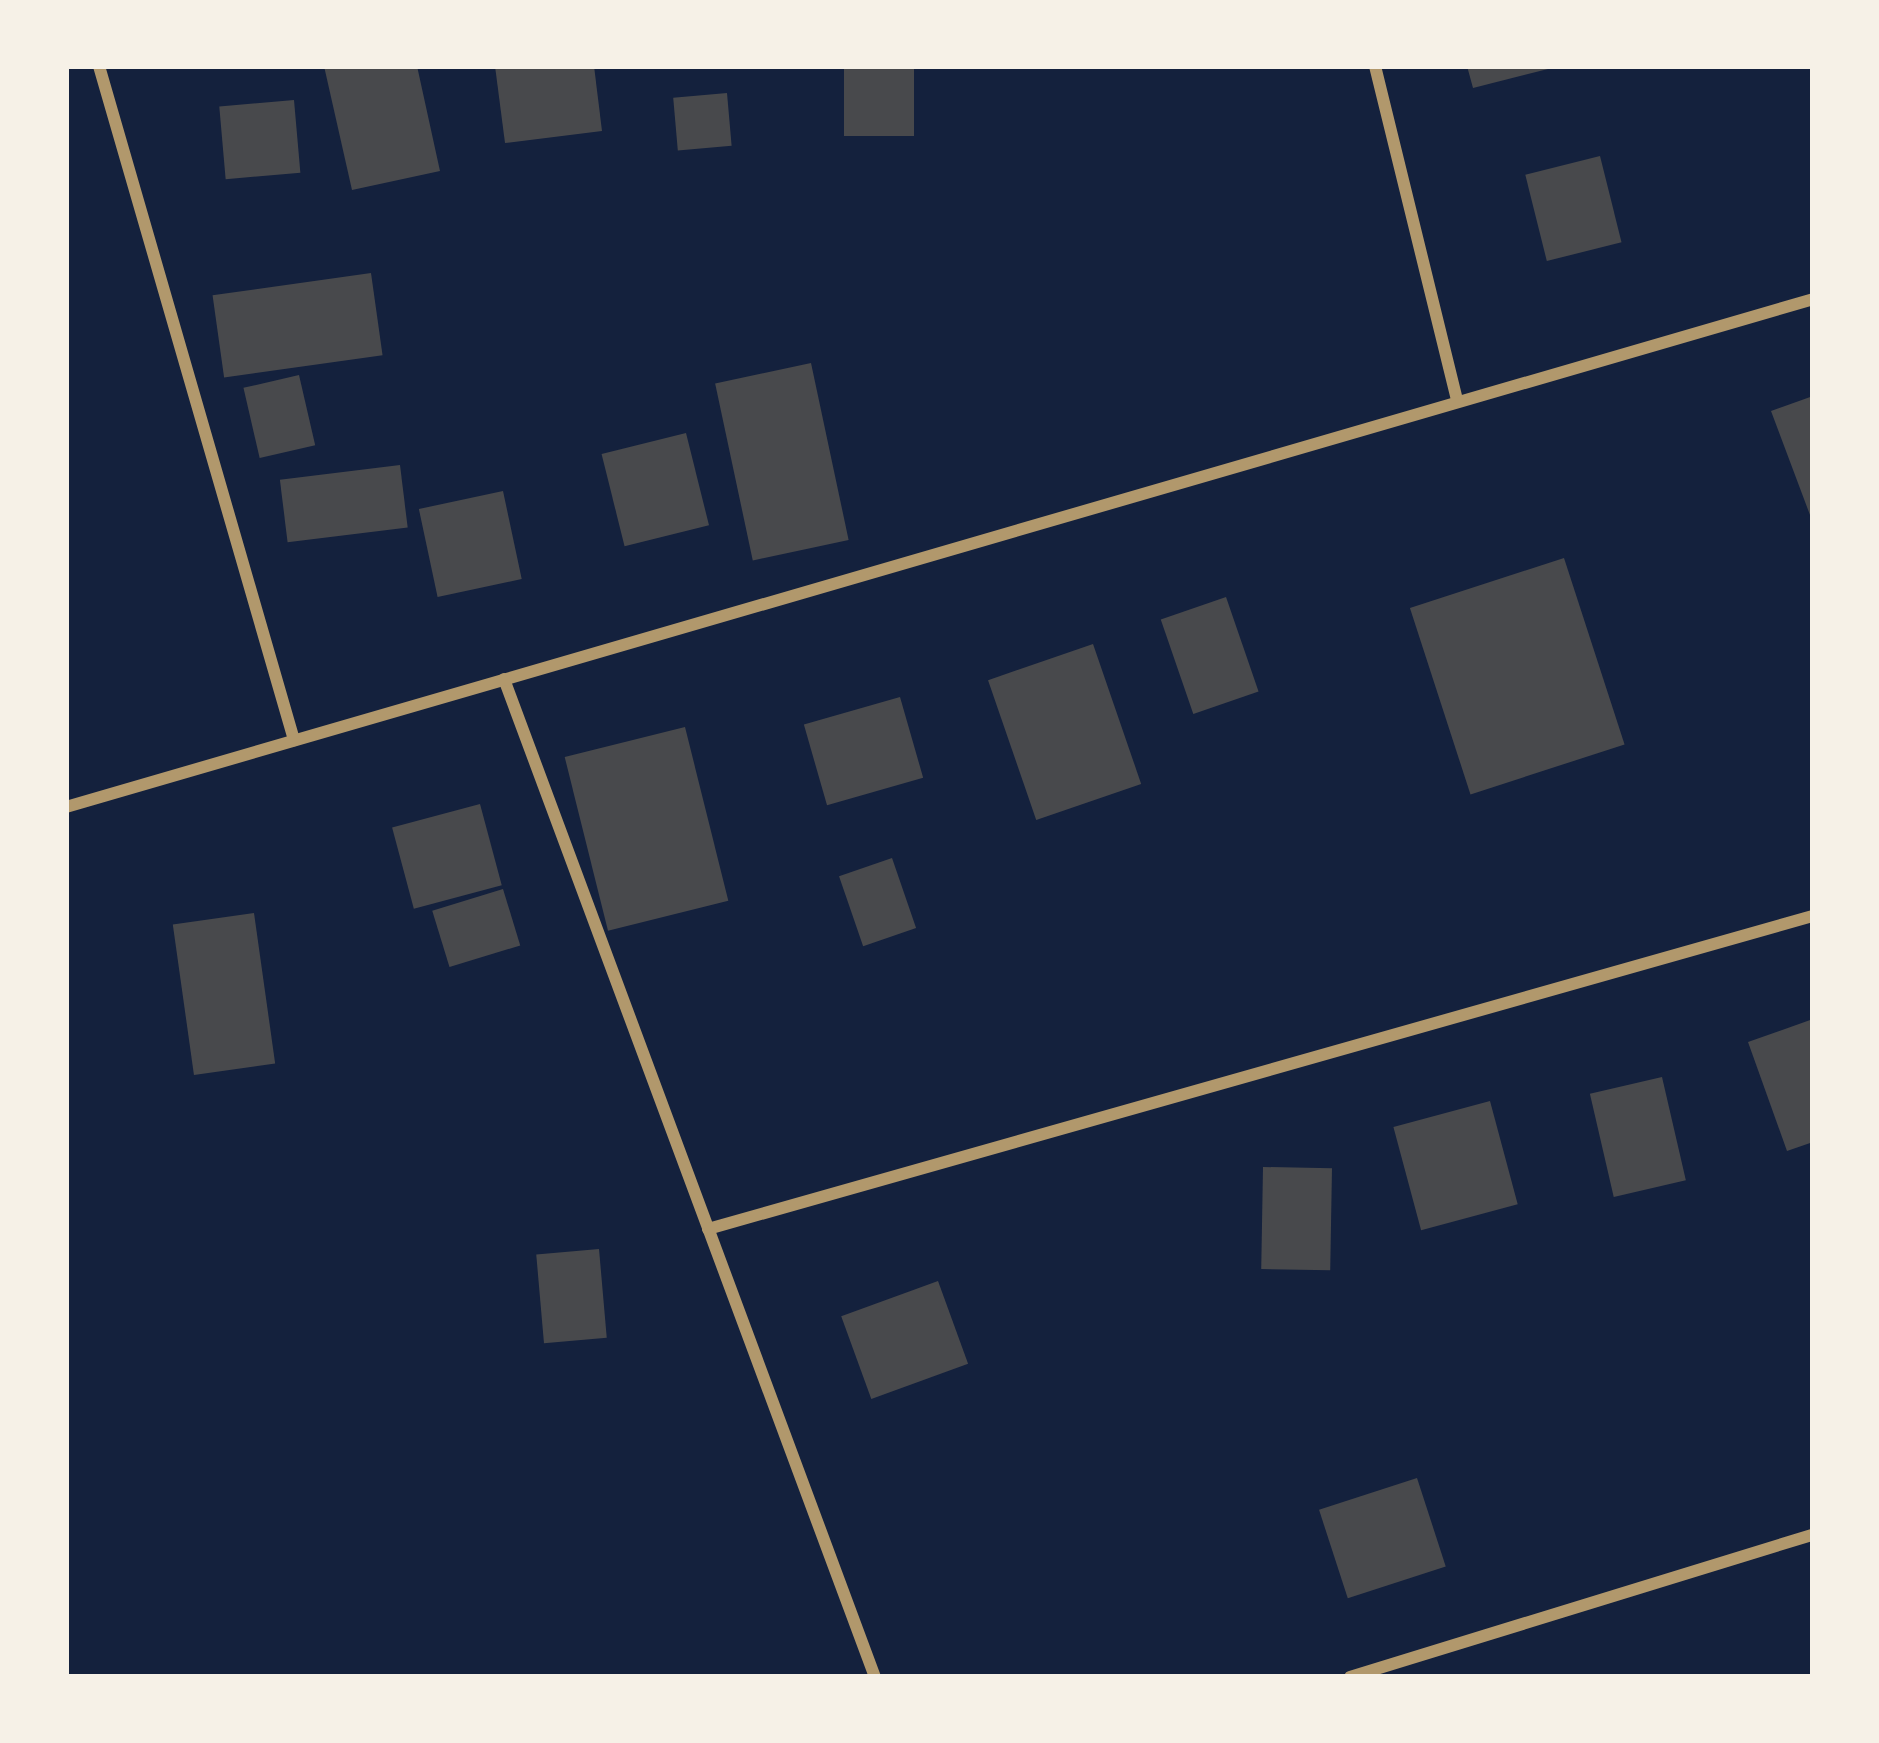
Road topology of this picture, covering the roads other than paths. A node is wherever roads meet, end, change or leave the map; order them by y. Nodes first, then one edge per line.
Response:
1 (99, 66) edge
2 (1375, 66) edge
3 (1813, 299) edge
4 (1456, 399) junction
5 (504, 679) junction
6 (293, 740) junction
7 (66, 807) edge
8 (1813, 916) edge
9 (708, 1229) junction
10 (1813, 1535) edge
11 (875, 1677) edge
12 (1350, 1677) edge

1 - 6 street
2 - 4 street
3 - 4 street
4 - 5 street
5 - 6 street
5 - 9 street
6 - 7 street
8 - 9 street
9 - 11 street
10 - 12 street

